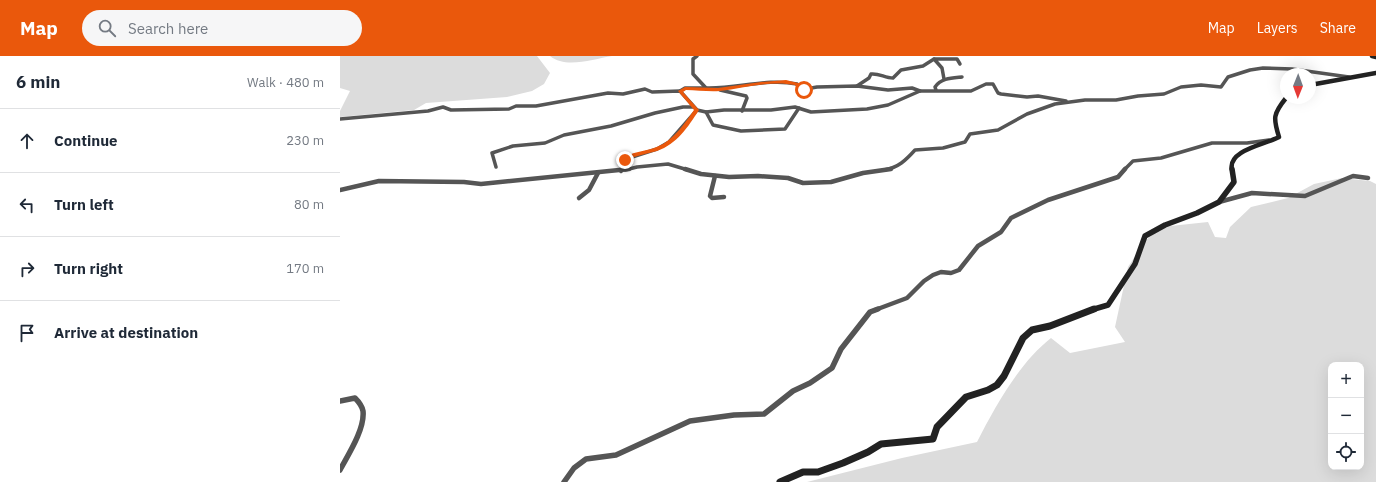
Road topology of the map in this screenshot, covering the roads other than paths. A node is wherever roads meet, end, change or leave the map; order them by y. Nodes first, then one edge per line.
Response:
1 (697, 56) edge
2 (1372, 56) edge
3 (1376, 57) edge
4 (934, 59) junction
5 (960, 64) dead end
6 (1376, 73) edge
7 (962, 77) dead end
8 (1349, 77) junction
9 (944, 79) junction
10 (1316, 84) edge
11 (857, 86) junction
12 (706, 88) junction
13 (718, 89) junction
14 (936, 90) junction
15 (680, 91) junction
16 (920, 91) junction
17 (1070, 102) junction
18 (1281, 104) edge
19 (799, 108) junction
20 (695, 109) junction
21 (742, 111) junction
22 (706, 112) junction
23 (340, 119) edge
24 (1274, 140) junction
25 (496, 167) dead end
26 (621, 171) junction
27 (598, 173) junction
28 (715, 176) junction
29 (1368, 178) dead end
30 (340, 190) edge
31 (724, 197) dead end
32 (579, 198) dead end
33 (1219, 202) junction
34 (340, 401) edge
35 (340, 470) edge
36 (564, 482) edge
37 (780, 482) edge

1 - 12 street
2 - 3 street
4 - 5 street
4 - 9 street
4 - 11 street
6 - 8 street
7 - 9 street
8 - 10 street
8 - 17 street
9 - 14 street
11 - 13 street
11 - 16 street
12 - 13 street
12 - 15 street
13 - 21 street
14 - 16 street
14 - 17 street
15 - 20 street
15 - 23 street
16 - 19 street
17 - 28 street
18 - 24 street
19 - 21 street
19 - 22 street
20 - 22 street
20 - 25 street
20 - 26 street
21 - 22 street
24 - 33 street
24 - 36 street
26 - 27 street
26 - 28 street
27 - 30 street
27 - 32 street
28 - 31 street
29 - 33 street
33 - 37 street
34 - 35 street

